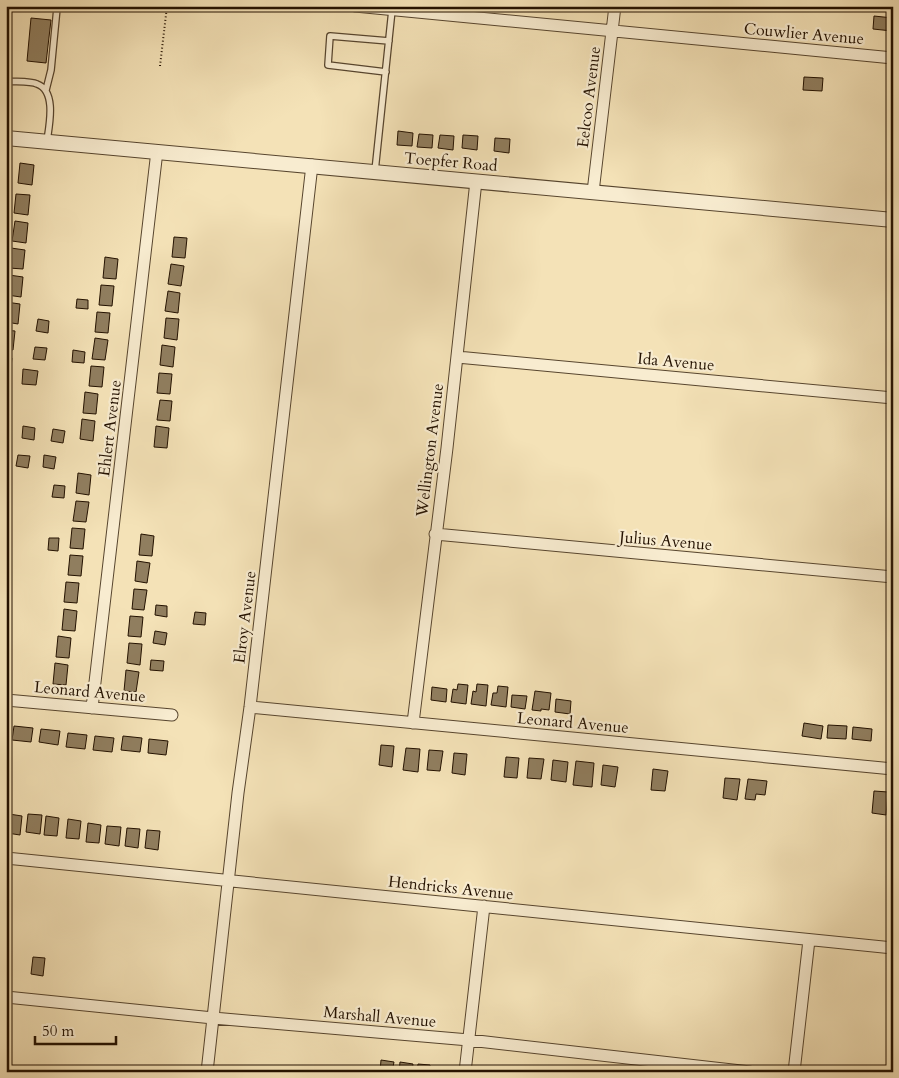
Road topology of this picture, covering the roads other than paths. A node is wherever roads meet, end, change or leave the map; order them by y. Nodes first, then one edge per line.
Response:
1 (44, 6) edge
2 (355, 6) edge
3 (615, 6) edge
4 (392, 10) junction
5 (612, 32) junction
6 (389, 41) junction
7 (893, 58) edge
8 (386, 72) junction
9 (6, 81) edge
10 (46, 90) junction
11 (6, 138) edge
12 (47, 141) junction
13 (157, 152) junction
14 (312, 165) junction
15 (376, 171) junction
16 (476, 181) junction
17 (593, 192) junction
18 (893, 220) edge
19 (457, 356) junction
20 (893, 398) edge
21 (436, 534) junction
22 (893, 578) edge
23 (6, 700) edge
24 (250, 707) junction
25 (92, 708) junction
26 (172, 715) dead end
27 (413, 723) junction
28 (893, 769) edge
29 (6, 858) edge
30 (228, 880) junction
31 (484, 906) junction
32 (809, 940) junction
33 (893, 948) edge
34 (6, 997) edge
35 (213, 1018) junction
36 (469, 1040) junction
37 (207, 1072) edge
38 (465, 1072) edge
39 (750, 1072) edge
40 (794, 1072) edge

1 - 10 lane
2 - 4 street, Couwlier Avenue
3 - 5 street, Eelcoo Avenue
4 - 5 street, Couwlier Avenue
4 - 6 lane
5 - 7 street, Couwlier Avenue
5 - 17 street, Eelcoo Avenue
6 - 8 lane
6 - 8 lane
8 - 15 lane
9 - 10 lane
10 - 12 lane
11 - 12 street, Toepfer Road
12 - 13 street, Toepfer Road
13 - 14 street, Toepfer Road
13 - 25 street, Ehlert Avenue
14 - 15 street, Toepfer Road
14 - 24 street, Elroy Avenue
15 - 16 street, Toepfer Road
16 - 17 street, Toepfer Road
16 - 19 street, Wellington Avenue
17 - 18 street, Toepfer Road
19 - 20 street, Ida Avenue
19 - 21 street, Wellington Avenue
21 - 22 street, Julius Avenue
21 - 27 street, Wellington Avenue
23 - 25 street, Leonard Avenue
24 - 27 street, Leonard Avenue
24 - 30 street, Elroy Avenue
25 - 26 street, Leonard Avenue
27 - 28 street, Leonard Avenue
29 - 30 street, Hendricks Avenue
30 - 31 street, Hendricks Avenue
30 - 35 street, Elroy Avenue
31 - 32 street, Hendricks Avenue
31 - 36 street
32 - 33 street, Hendricks Avenue
32 - 40 street
34 - 35 street, Marshall Avenue
35 - 36 street, Marshall Avenue
35 - 37 street, Elroy Avenue
36 - 38 street
36 - 39 street, Marshall Avenue

